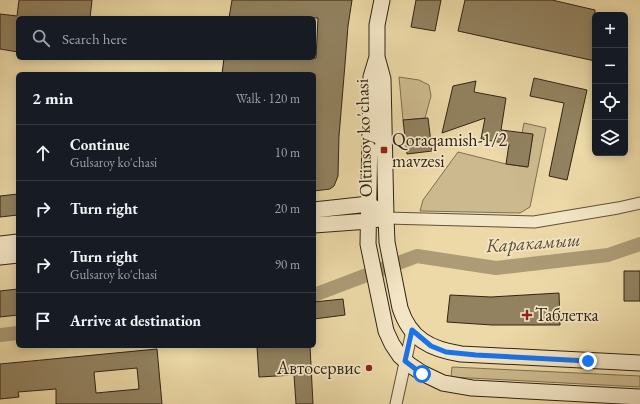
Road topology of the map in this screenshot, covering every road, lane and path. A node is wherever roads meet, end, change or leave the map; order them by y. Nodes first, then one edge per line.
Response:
1 (382, 0) edge
2 (377, 58) junction
3 (640, 203) edge
4 (369, 204) junction
5 (316, 210) edge
6 (386, 218) junction
7 (369, 221) junction
8 (316, 225) edge
9 (16, 242) edge
10 (0, 244) edge
11 (16, 255) edge
12 (0, 257) edge
13 (412, 330) junction
14 (405, 361) junction
15 (640, 363) edge
16 (640, 397) edge
17 (396, 404) edge

1 - 2 main road, Oltinsoy ko'chasi
2 - 4 main road, Oltinsoy ko'chasi
2 - 6 main road, Oltinsoy ko'chasi
3 - 6 street
4 - 5 main road
4 - 6 main road
4 - 7 main road, Oltinsoy ko'chasi
6 - 7 main road
6 - 13 main road, Oltinsoy ko'chasi
7 - 8 main road
7 - 14 main road, Oltinsoy ko'chasi
9 - 10 main road
11 - 12 main road
13 - 14 street
13 - 15 main road, Oltinsoy ko'chasi
14 - 16 main road, Oltinsoy ko'chasi
14 - 17 street

